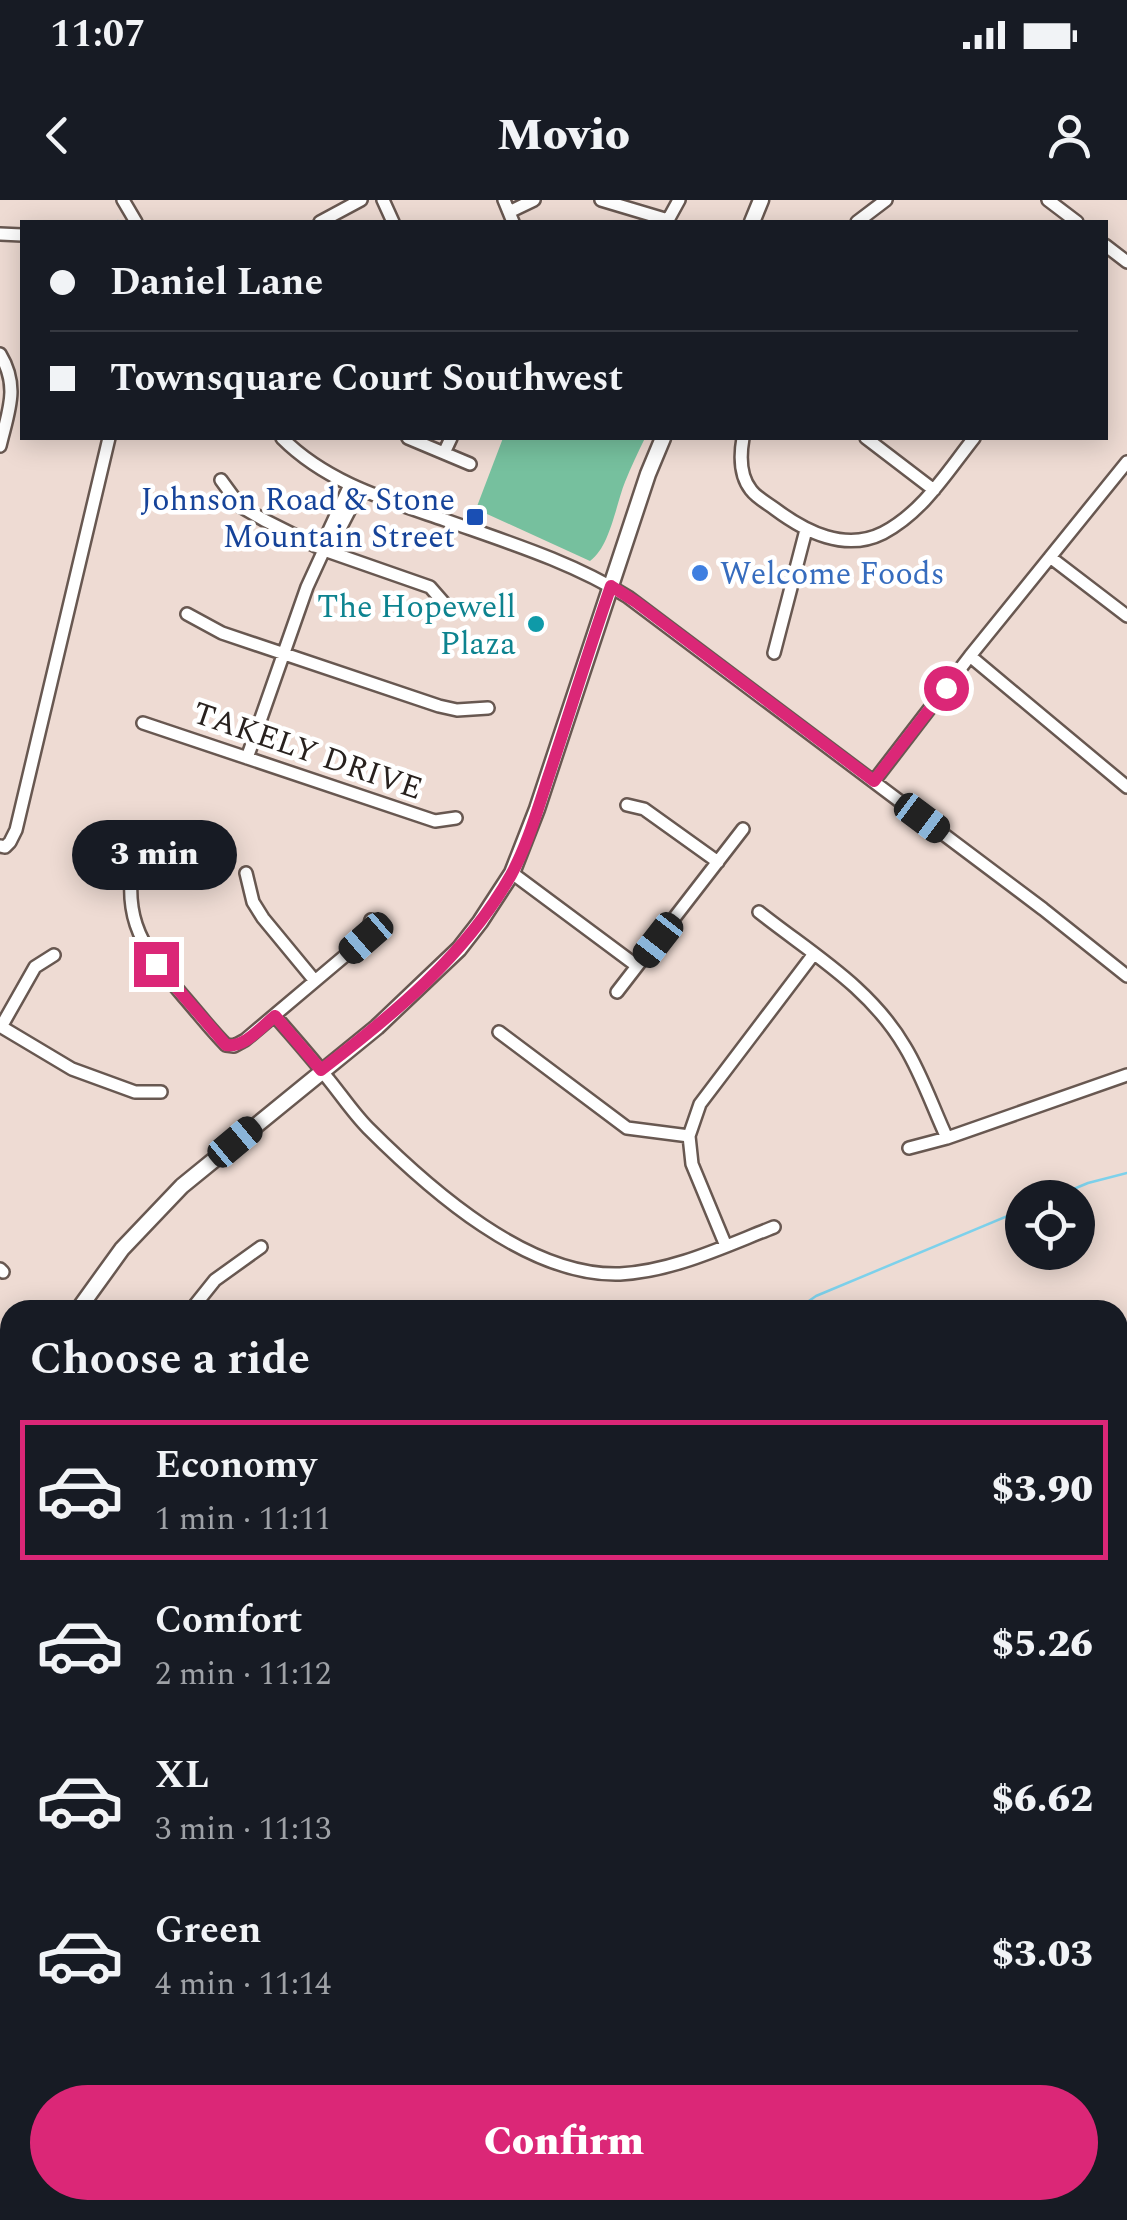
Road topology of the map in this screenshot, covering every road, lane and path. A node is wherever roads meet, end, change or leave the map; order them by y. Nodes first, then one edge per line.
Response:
1 (361, 200) edge
2 (534, 200) edge
3 (601, 200) edge
4 (679, 200) edge
5 (886, 200) edge
6 (1048, 200) edge
7 (509, 211) edge
8 (324, 220) edge
9 (860, 220) edge
10 (1074, 220) edge
11 (0, 354) edge
12 (109, 440) edge
13 (284, 440) edge
14 (413, 440) edge
15 (450, 440) edge
16 (661, 440) edge
17 (743, 440) edge
18 (869, 440) edge
19 (972, 440) edge
20 (0, 446) edge
21 (444, 453) junction
22 (1127, 462) edge
23 (470, 464) dead end
24 (221, 480) dead end
25 (355, 488) junction
26 (934, 490) junction
27 (806, 530) junction
28 (324, 550) junction
29 (1050, 557) junction
30 (611, 586) junction
31 (444, 603) dead end
32 (187, 614) dead end
33 (1127, 616) edge
34 (774, 652) dead end
35 (282, 653) junction
36 (970, 656) junction
37 (488, 708) dead end
38 (143, 723) dead end
39 (248, 758) junction
40 (874, 781) junction
41 (1127, 788) edge
42 (627, 805) dead end
43 (456, 818) dead end
44 (743, 829) dead end
45 (137, 838) dead end
46 (0, 846) edge
47 (718, 862) junction
48 (246, 873) dead end
49 (512, 873) junction
50 (759, 912) dead end
51 (371, 920) dead end
52 (813, 954) junction
53 (54, 955) dead end
54 (638, 966) junction
55 (1127, 976) edge
56 (315, 982) junction
57 (617, 992) dead end
58 (275, 1016) junction
59 (0, 1027) edge
60 (499, 1032) dead end
61 (321, 1070) junction
62 (1127, 1075) edge
63 (160, 1092) dead end
64 (689, 1136) junction
65 (947, 1138) junction
66 (910, 1148) dead end
67 (774, 1227) dead end
68 (726, 1246) junction
69 (261, 1247) dead end
70 (85, 1300) edge
71 (199, 1300) edge

1 - 8 street
2 - 7 street
3 - 4 street
5 - 9 street
6 - 10 street
11 - 20 street
12 - 46 street
13 - 25 street
14 - 21 street
15 - 21 street
16 - 30 main road
17 - 27 street
18 - 26 street
19 - 26 street
21 - 23 street
22 - 29 street
24 - 28 street
25 - 28 street
25 - 30 street
26 - 27 street
27 - 34 street
28 - 31 street
28 - 35 street
29 - 33 street
29 - 36 street
30 - 40 street
30 - 49 main road
32 - 35 street
35 - 37 street
35 - 39 street
36 - 40 street
36 - 41 street
38 - 39 street, TAKELY DRIVE
39 - 43 street, TAKELY DRIVE
40 - 55 street
42 - 47 street
44 - 47 street
45 - 58 street
47 - 54 street
48 - 56 street
49 - 54 street
49 - 61 main road
50 - 52 street
51 - 56 street
52 - 64 street
52 - 65 street
53 - 59 street
54 - 57 street
56 - 58 street
58 - 61 street
59 - 63 street
60 - 64 street
61 - 68 street
61 - 70 main road
62 - 65 street
64 - 68 street
65 - 66 street
67 - 68 street
69 - 71 street

